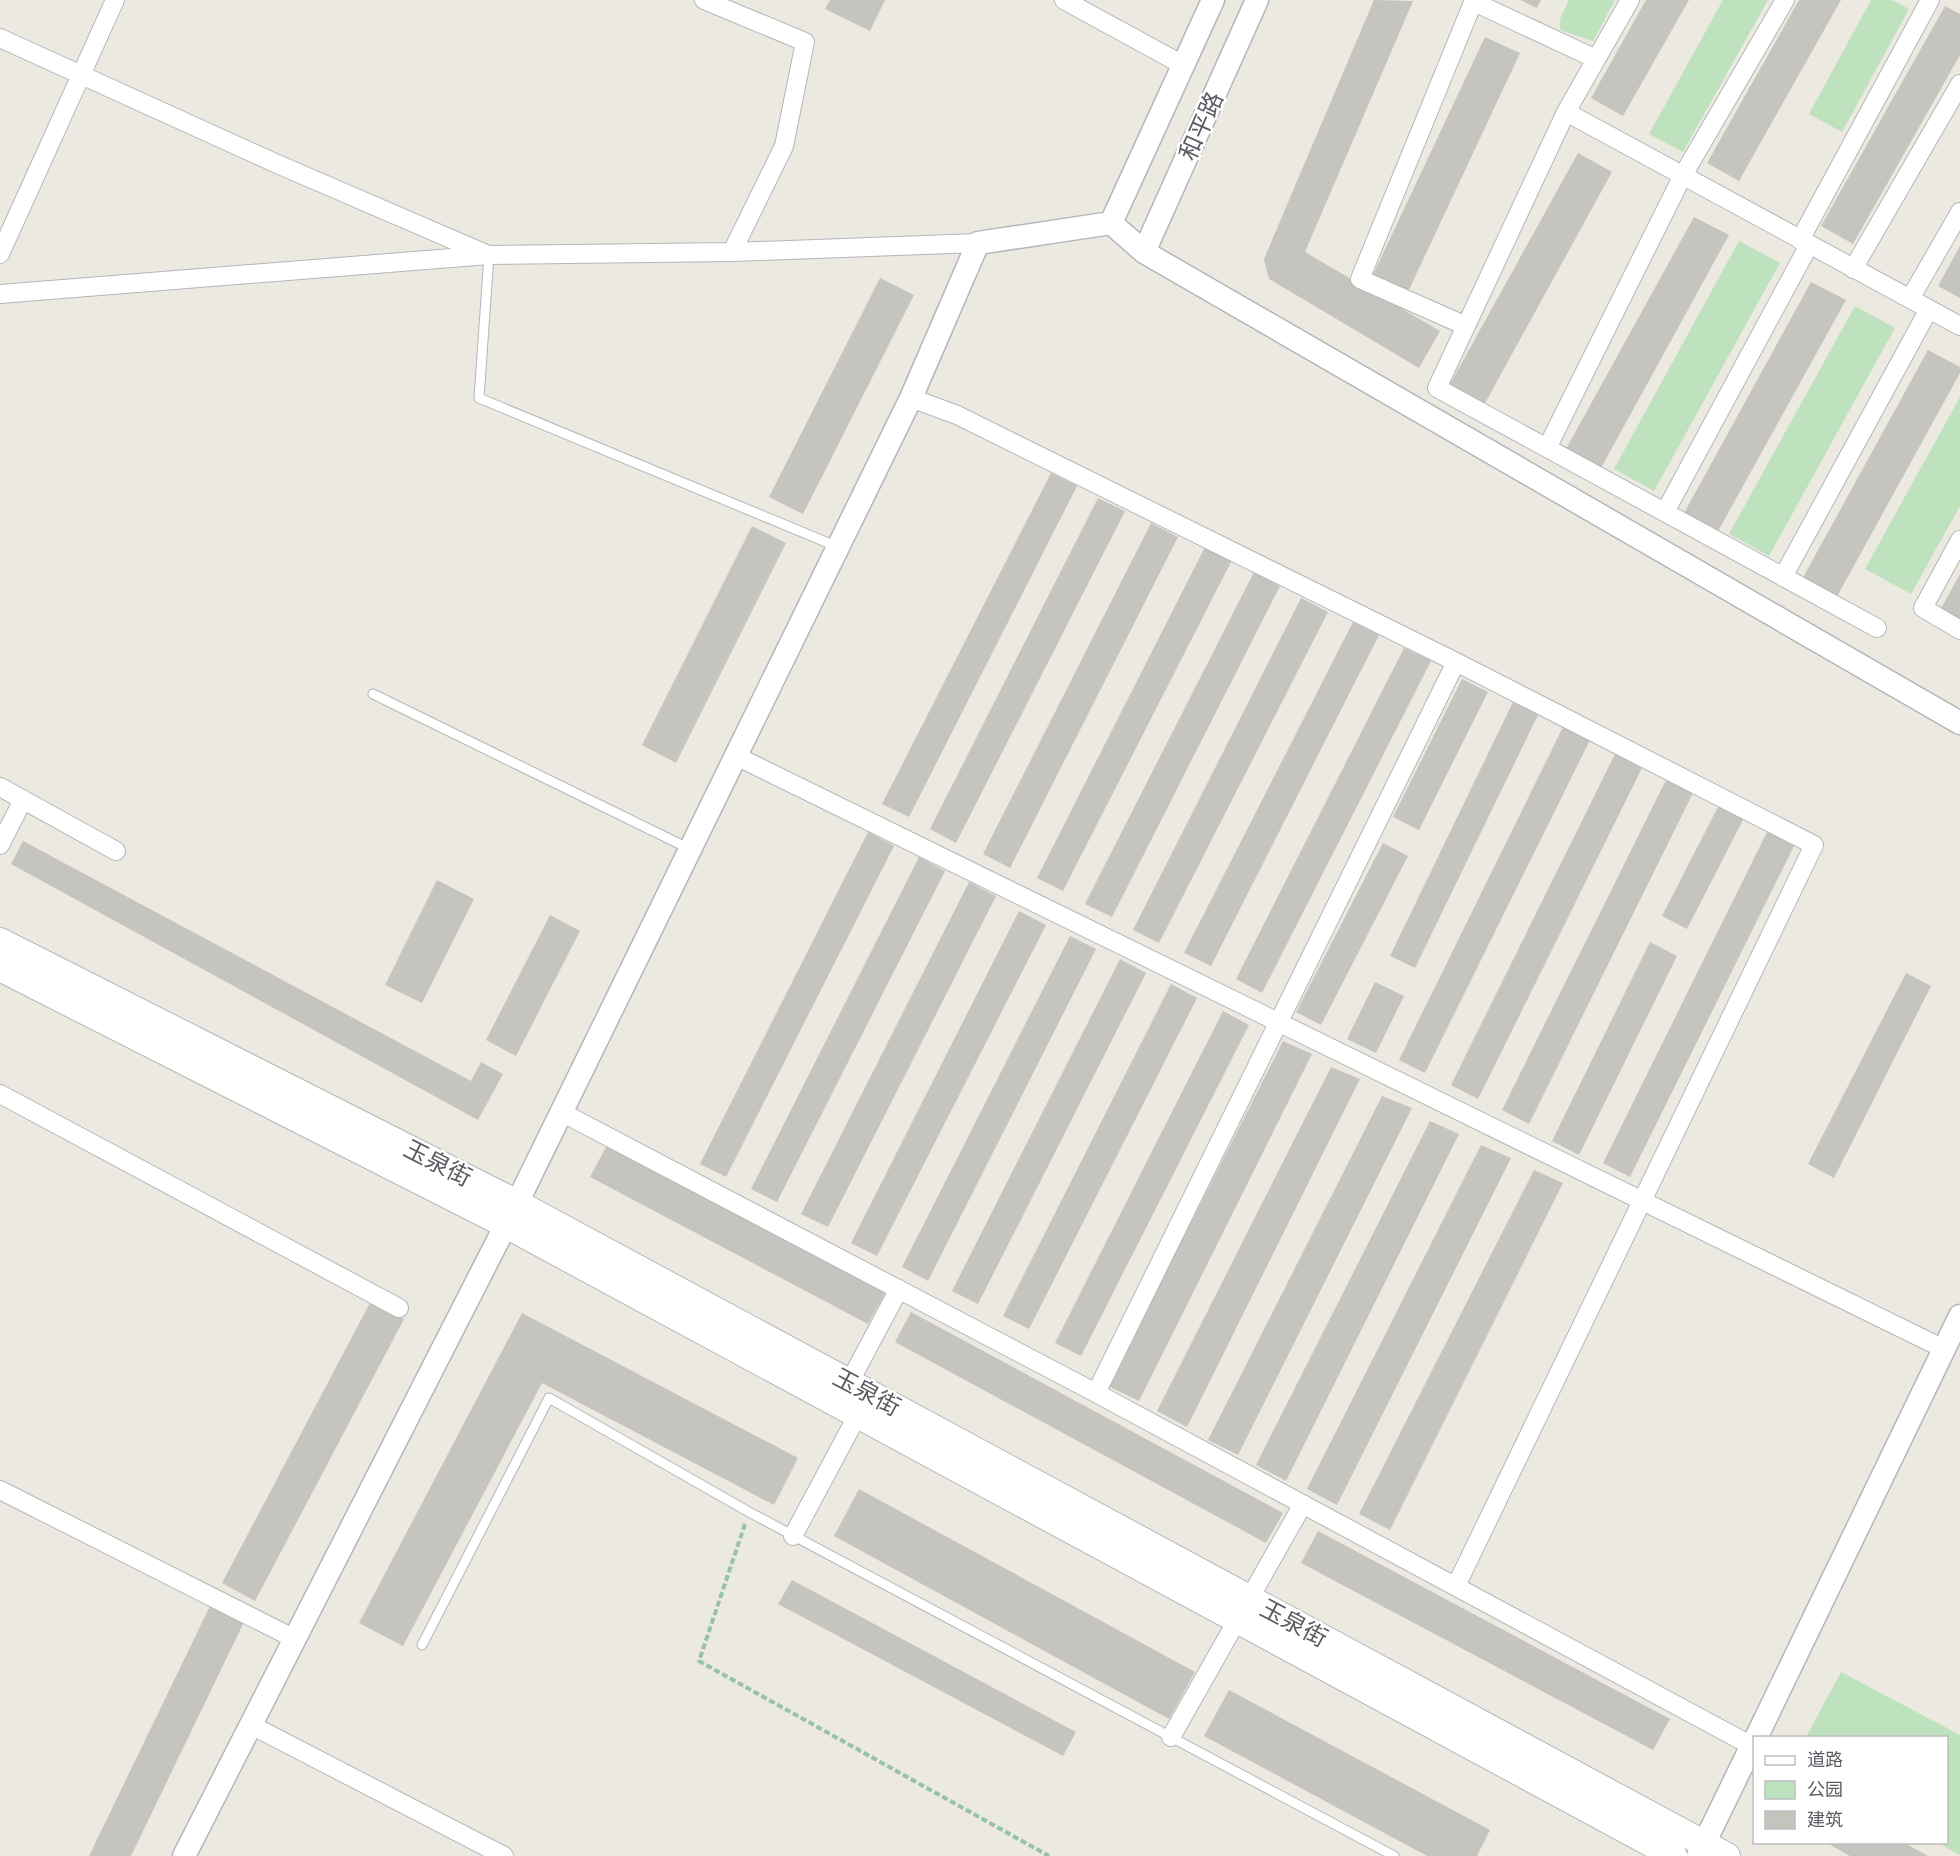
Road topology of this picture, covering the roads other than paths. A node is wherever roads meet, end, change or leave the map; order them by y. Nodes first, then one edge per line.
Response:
1 (115, 0) edge
2 (704, 0) edge
3 (1064, 0) edge
4 (1213, 0) edge
5 (1257, 0) edge
6 (1630, 0) edge
7 (1785, 0) edge
8 (1930, 0) edge
9 (1474, 1) edge
10 (0, 38) edge
11 (1596, 59) junction
12 (1183, 65) junction
13 (83, 76) junction
14 (1960, 84) edge
15 (1566, 112) junction
16 (1682, 177) junction
17 (1960, 212) edge
18 (1111, 223) junction
19 (978, 243) junction
20 (1805, 243) junction
21 (732, 252) junction
22 (1144, 252) junction
23 (0, 254) edge
24 (489, 255) junction
25 (1853, 269) junction
26 (0, 294) edge
27 (1910, 299) junction
28 (1929, 309) junction
29 (1466, 326) junction
30 (1960, 326) edge
31 (911, 398) junction
32 (1547, 448) junction
33 (1665, 512) junction
34 (1960, 540) edge
35 (838, 547) junction
36 (1783, 577) junction
37 (1877, 628) dead end
38 (1960, 630) edge
39 (1456, 662) junction
40 (373, 694) dead end
41 (1960, 723) edge
42 (736, 756) junction
43 (0, 788) edge
44 (23, 800) junction
45 (0, 845) edge
46 (690, 849) junction
47 (116, 851) dead end
48 (0, 941) edge
49 (0, 968) edge
50 (1280, 1023) junction
51 (0, 1094) edge
52 (561, 1112) junction
53 (1644, 1202) junction
54 (511, 1214) junction
55 (898, 1289) junction
56 (399, 1308) dead end
57 (1960, 1316) edge
58 (1944, 1349) junction
59 (1095, 1393) junction
60 (858, 1397) junction
61 (0, 1490) edge
62 (1303, 1504) junction
63 (793, 1536) junction
64 (1456, 1586) junction
65 (1243, 1609) junction
66 (295, 1639) junction
67 (422, 1645) dead end
68 (251, 1725) junction
69 (1756, 1736) edge
70 (1171, 1737) junction
71 (1753, 1740) edge
72 (1753, 1743) edge
73 (1701, 1850) edge
74 (184, 1856) edge
75 (504, 1856) edge
76 (1394, 1856) edge
77 (1674, 1856) edge
78 (1727, 1856) edge

1 - 13 street
2 - 21 street
3 - 12 street
4 - 12 street, 和平路
5 - 22 street, 和平路
6 - 11 street
7 - 16 street
8 - 20 street
9 - 11 street
9 - 29 street
10 - 13 street
11 - 15 street
12 - 18 street, 和平路
13 - 23 street
13 - 24 street
14 - 25 street
15 - 16 street
15 - 29 street
16 - 20 street
16 - 32 street
17 - 27 street
18 - 19 street
18 - 22 street
19 - 21 street
19 - 31 street
20 - 25 street
20 - 33 street
21 - 24 street
22 - 41 street
24 - 26 street
24 - 35 lane
25 - 27 street
27 - 28 street
28 - 30 street
28 - 36 street
29 - 32 street
31 - 35 street
31 - 39 street
32 - 33 street
33 - 36 street
34 - 38 street
35 - 42 street
36 - 37 street
39 - 50 street
39 - 53 street
40 - 46 lane
42 - 46 street
42 - 50 street
43 - 44 street
44 - 45 street
44 - 47 street
46 - 52 street
48 - 54 main road, 玉泉街
49 - 54 main road, 玉泉街
50 - 53 street
50 - 59 street
51 - 56 street
52 - 54 street
52 - 55 street
53 - 58 street
53 - 64 street
54 - 60 main road, 玉泉街
54 - 66 street
55 - 59 street
55 - 60 street
57 - 58 street
58 - 69 street
59 - 62 street
60 - 63 street
60 - 65 main road, 玉泉街
61 - 66 street
62 - 64 street
62 - 65 street
63 - 67 lane
63 - 70 lane
64 - 71 street
65 - 70 street
65 - 73 main road, 玉泉街
65 - 77 main road, 玉泉街
66 - 68 street
68 - 74 street
68 - 75 street
70 - 76 lane
72 - 73 street
73 - 78 main road, 玉泉街

